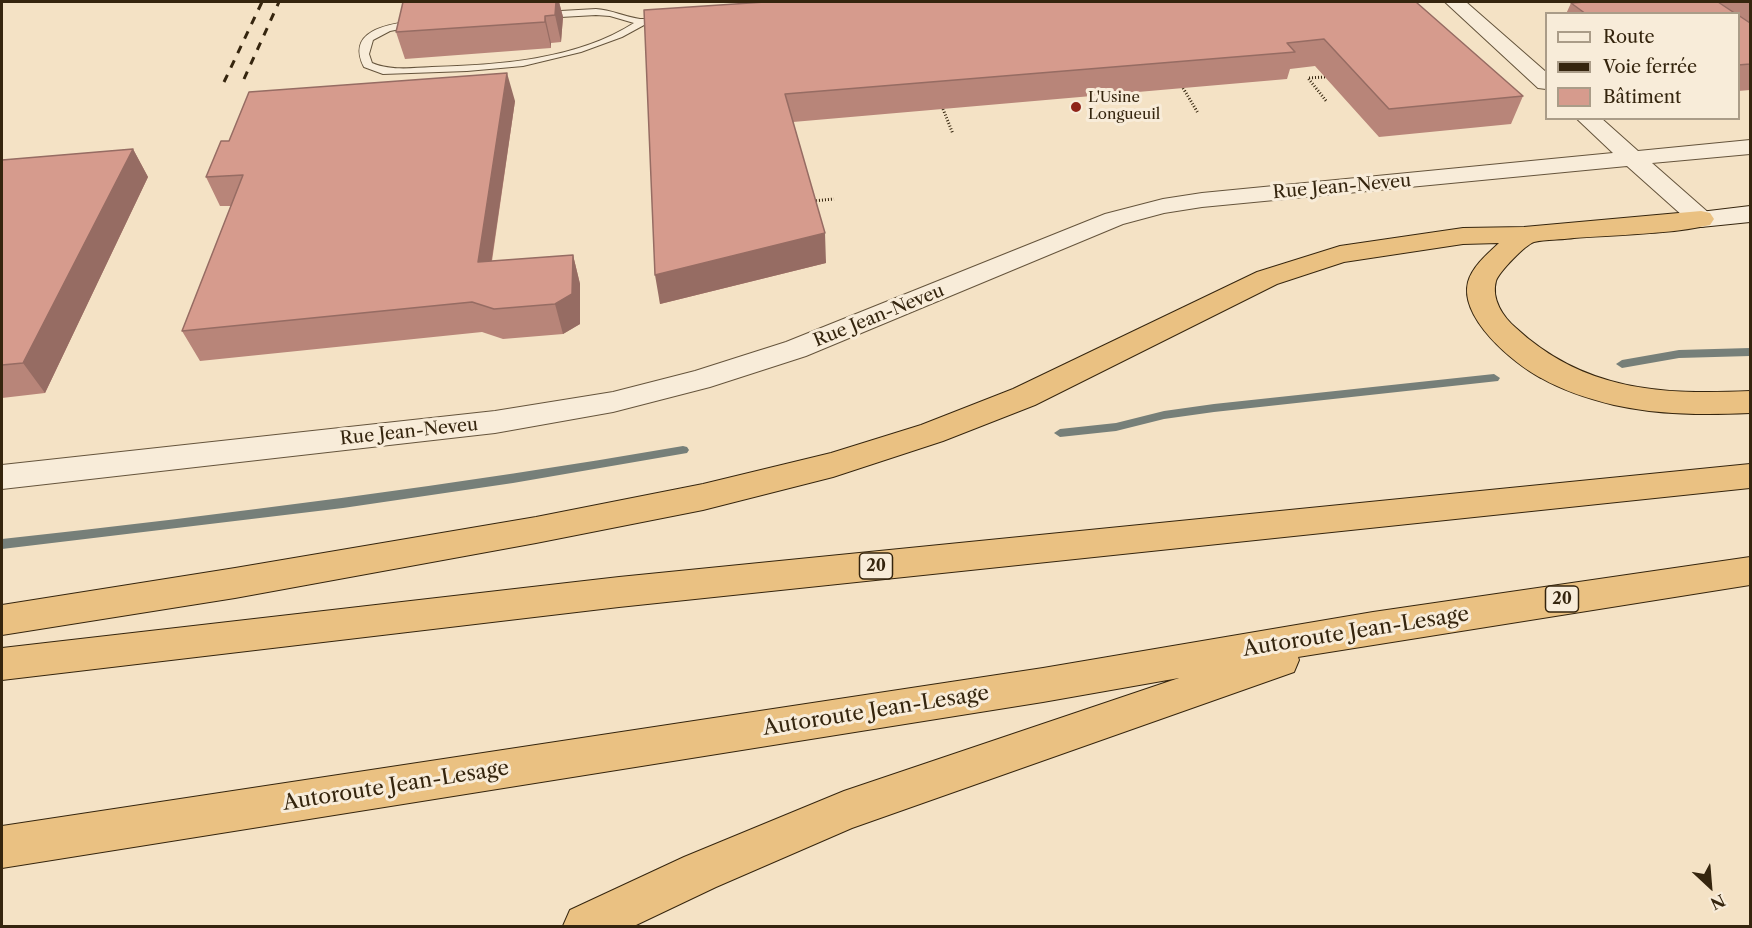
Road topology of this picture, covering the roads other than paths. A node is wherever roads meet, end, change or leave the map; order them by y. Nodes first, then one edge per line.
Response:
1 (1455, 2) edge
2 (537, 15) edge
3 (676, 19) edge
4 (430, 22) edge
5 (641, 22) junction
6 (1545, 82) edge
7 (1589, 120) edge
8 (1750, 147) edge
9 (1632, 159) junction
10 (1750, 214) edge
11 (1701, 219) junction
12 (1524, 235) junction
13 (1750, 402) edge
14 (1750, 476) edge
15 (2, 477) edge
16 (1750, 571) edge
17 (2, 620) edge
18 (1373, 628) junction
19 (2, 664) edge
20 (2, 847) edge
21 (586, 927) edge

1 - 6 street
2 - 5 lane
3 - 5 lane
4 - 5 lane
7 - 9 street
8 - 9 street, Rue Jean-Neveu
9 - 11 street
9 - 15 street, Rue Jean-Neveu
10 - 11 street
11 - 12 highway
12 - 13 highway
12 - 17 highway
14 - 19 highway, 20
16 - 18 highway, Autoroute Jean-Lesage / 20
18 - 20 highway, Autoroute Jean-Lesage / 20
18 - 21 highway

